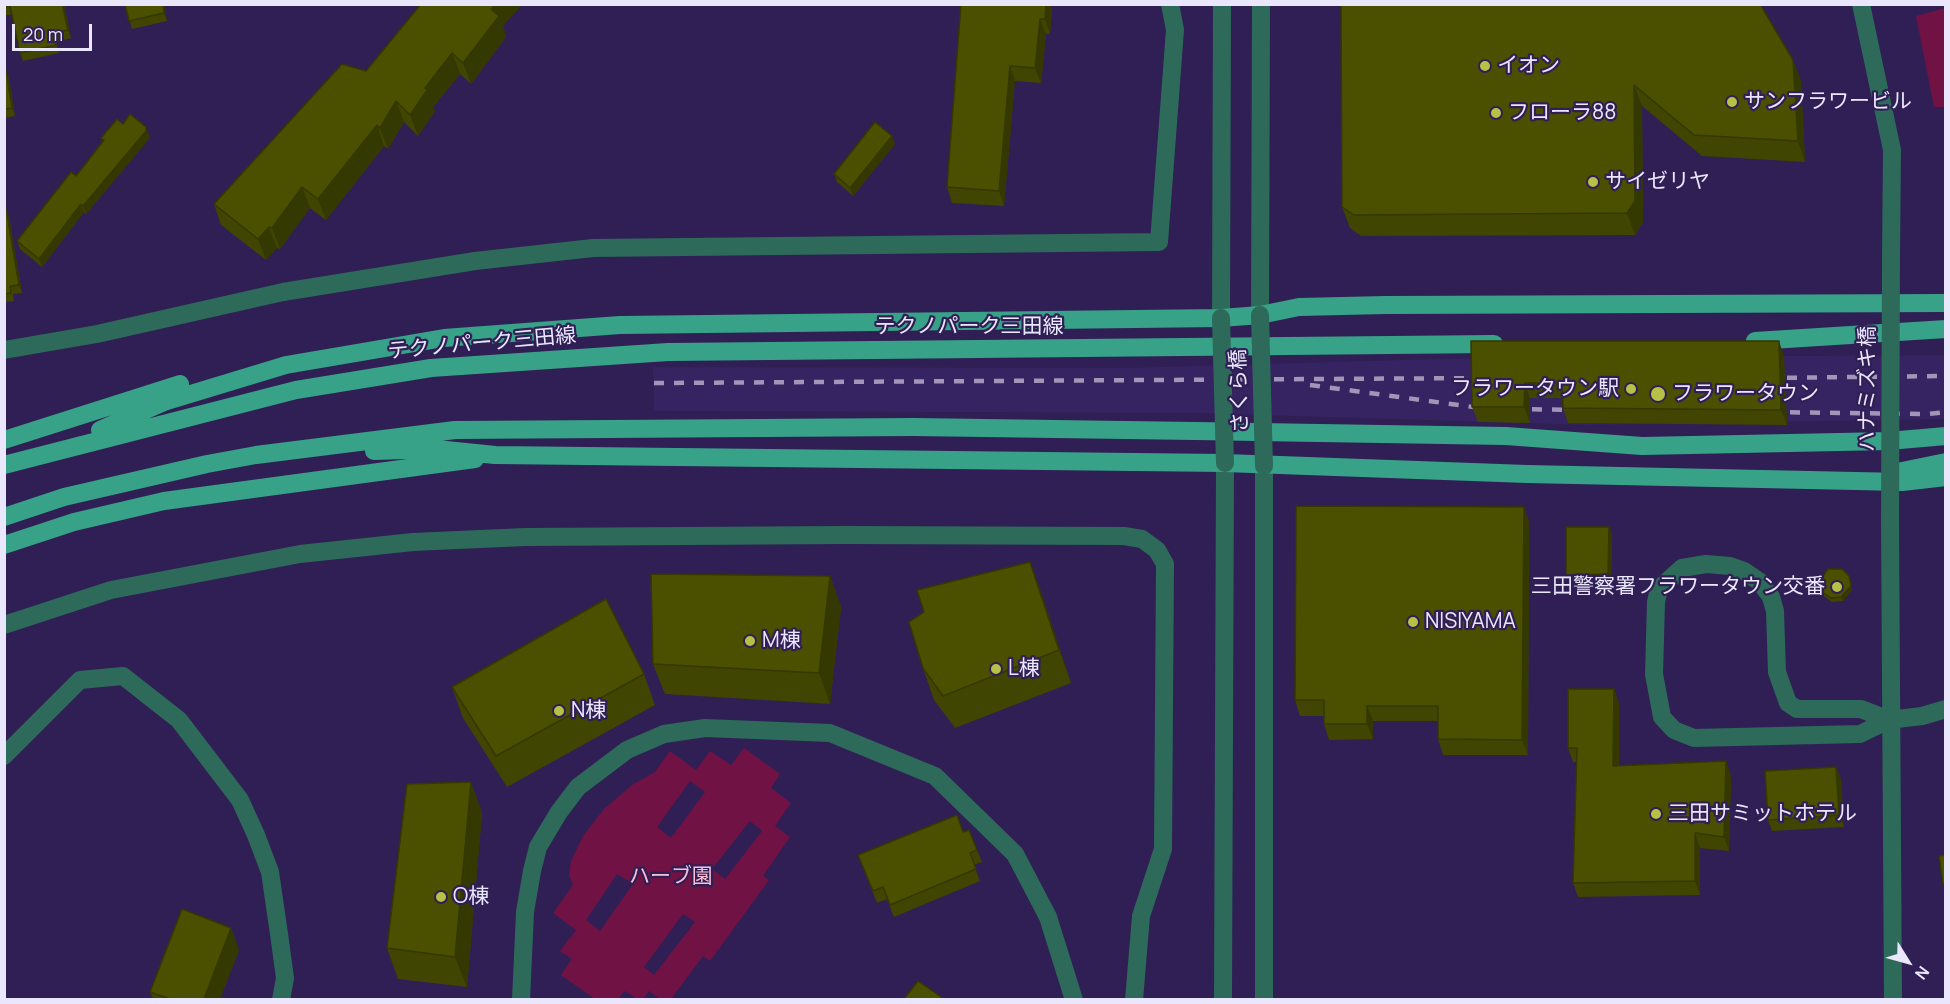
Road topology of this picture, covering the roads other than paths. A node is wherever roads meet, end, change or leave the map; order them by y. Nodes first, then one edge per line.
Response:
1 (1170, 4) edge
2 (1222, 4) edge
3 (1261, 4) edge
4 (1862, 4) edge
5 (1946, 303) edge
6 (1260, 315) junction
7 (1221, 318) junction
8 (1946, 329) edge
9 (444, 338) junction
10 (1743, 342) edge
11 (1516, 344) edge
12 (4, 350) edge
13 (1946, 436) edge
14 (4, 440) edge
15 (52, 451) junction
16 (256, 455) junction
17 (495, 455) junction
18 (1946, 462) edge
19 (1225, 464) junction
20 (4, 465) edge
21 (1264, 466) junction
22 (1946, 477) edge
23 (1857, 481) junction
24 (4, 517) edge
25 (4, 545) edge
26 (4, 625) edge
27 (1946, 710) edge
28 (1889, 720) junction
29 (4, 756) edge
30 (281, 999) edge
31 (521, 999) edge
32 (1074, 999) edge
33 (1134, 999) edge
34 (1223, 999) edge
35 (1264, 999) edge
36 (1893, 999) edge

1 - 12 street
2 - 7 street, さくら橋
3 - 6 street, さくら橋
4 - 28 street, ハナミズキ橋, bridge
5 - 6 main road
6 - 7 main road
6 - 21 street, さくら橋, bridge
7 - 9 main road
7 - 19 street, さくら橋, bridge
8 - 10 main road
9 - 14 main road
9 - 15 main road
11 - 15 main road, テクノパーク三田線
13 - 16 main road
15 - 20 main road, テクノパーク三田線
16 - 17 main road
16 - 24 main road
17 - 19 main road
17 - 25 main road
18 - 23 main road
19 - 21 main road
19 - 34 street, さくら橋
21 - 23 main road
21 - 35 street, さくら橋
22 - 23 main road
26 - 33 street
27 - 28 street
28 - 28 street
28 - 36 street, ハナミズキ橋
29 - 30 street
31 - 32 street

